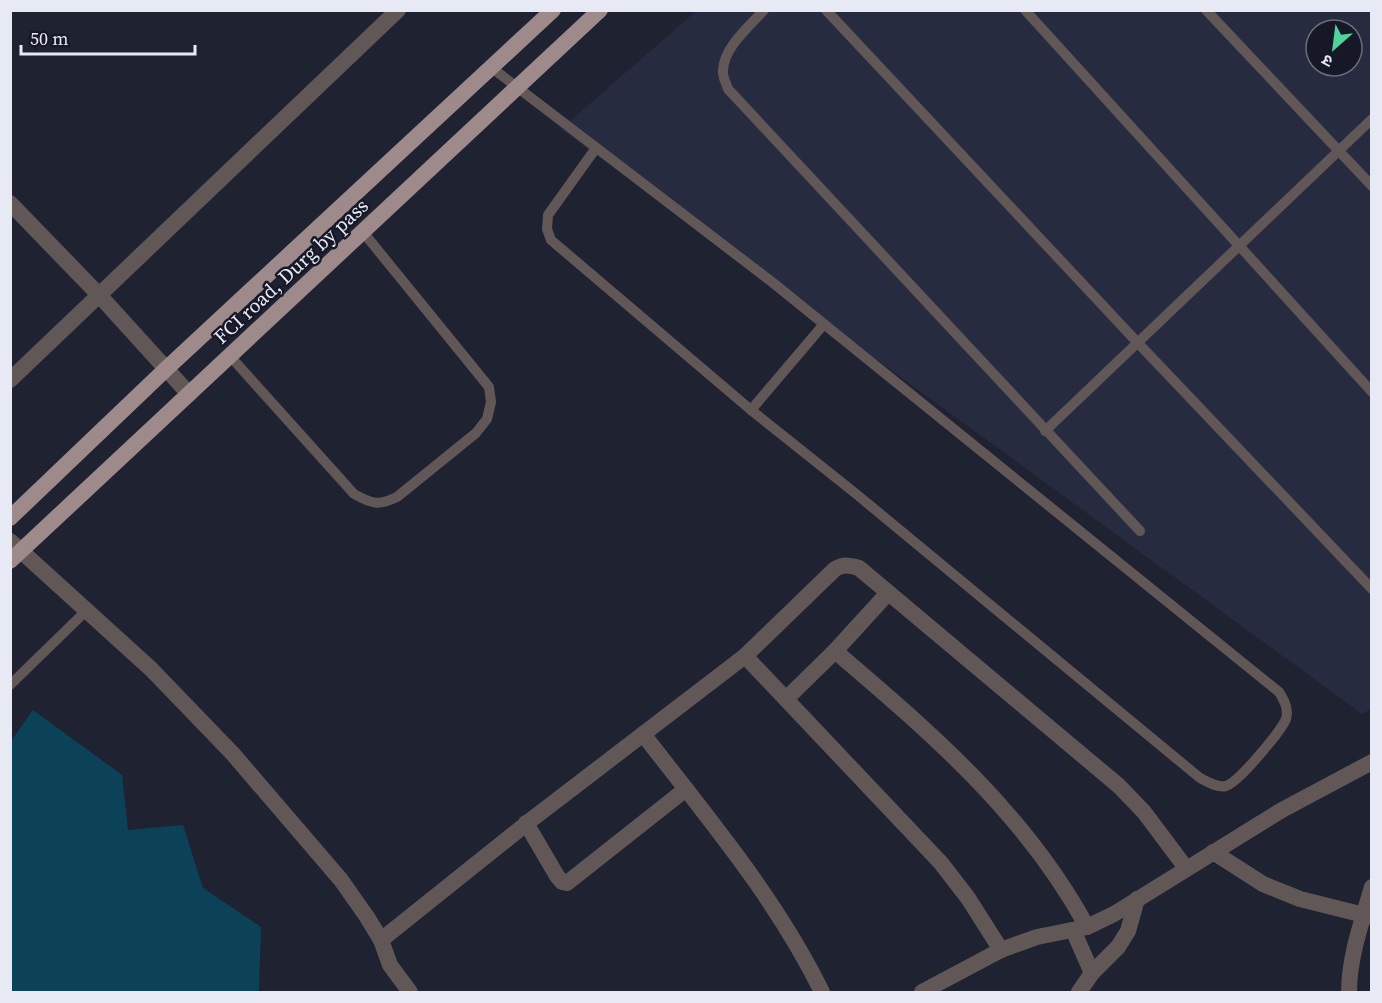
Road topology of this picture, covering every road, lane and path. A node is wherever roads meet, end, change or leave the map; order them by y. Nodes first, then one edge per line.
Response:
1 (398, 10) edge
2 (553, 10) edge
3 (600, 10) edge
4 (764, 10) edge
5 (826, 10) edge
6 (1025, 10) edge
7 (1206, 10) edge
8 (492, 68) junction
9 (518, 88) junction
10 (1371, 119) edge
11 (596, 148) junction
12 (1338, 151) junction
13 (1371, 186) edge
14 (10, 203) edge
15 (363, 232) junction
16 (1238, 245) junction
17 (100, 296) junction
18 (824, 324) junction
19 (1137, 342) junction
20 (230, 356) junction
21 (166, 369) junction
22 (10, 380) edge
23 (1371, 392) edge
24 (189, 394) junction
25 (752, 410) junction
26 (1044, 431) junction
27 (10, 518) edge
28 (1140, 531) dead end
29 (14, 551) edge
30 (1371, 589) edge
31 (888, 593) junction
32 (87, 610) junction
33 (835, 651) junction
34 (745, 656) junction
35 (10, 686) edge
36 (786, 699) junction
37 (643, 734) junction
38 (1371, 762) edge
39 (686, 789) junction
40 (526, 823) junction
41 (1213, 852) junction
42 (1186, 868) junction
43 (1371, 888) edge
44 (1137, 899) junction
45 (1367, 916) edge
46 (1080, 928) junction
47 (381, 940) junction
48 (1001, 950) junction
49 (1092, 973) junction
50 (410, 993) edge
51 (822, 993) edge
52 (922, 993) edge
53 (1079, 993) edge
54 (1349, 993) edge

1 - 17 street
2 - 8 main road, FCI road, Durg by pass
3 - 9 main road, FCI road, Durg by pass
4 - 26 lane
5 - 19 lane
6 - 16 lane
7 - 12 lane
8 - 9 lane
8 - 21 main road, FCI road, Durg by pass
9 - 11 lane
9 - 15 main road, FCI road, Durg by pass
10 - 12 lane
11 - 18 lane
11 - 25 lane
12 - 13 lane
12 - 16 lane
14 - 17 street
15 - 20 main road, FCI road, Durg by pass
15 - 20 lane
16 - 19 lane
16 - 23 lane
17 - 21 street
17 - 22 street
18 - 25 lane
18 - 25 lane
19 - 26 lane
19 - 30 lane
20 - 24 main road, FCI road, Durg by pass
21 - 24 street
21 - 27 main road, FCI road, Durg by pass
24 - 29 main road, FCI road, Durg by pass
26 - 28 lane
29 - 32 street
31 - 33 street
31 - 34 street
31 - 42 street
32 - 35 lane
32 - 47 street
33 - 36 street
33 - 46 street
34 - 36 street
34 - 37 street
36 - 48 street
37 - 39 street
37 - 40 street
38 - 41 street
39 - 40 street
39 - 51 street
40 - 47 street
41 - 42 street
41 - 45 street
42 - 44 street
43 - 45 street
44 - 46 street
44 - 49 street
45 - 54 street
46 - 48 street
46 - 49 street
47 - 50 street
48 - 52 street
49 - 53 street

